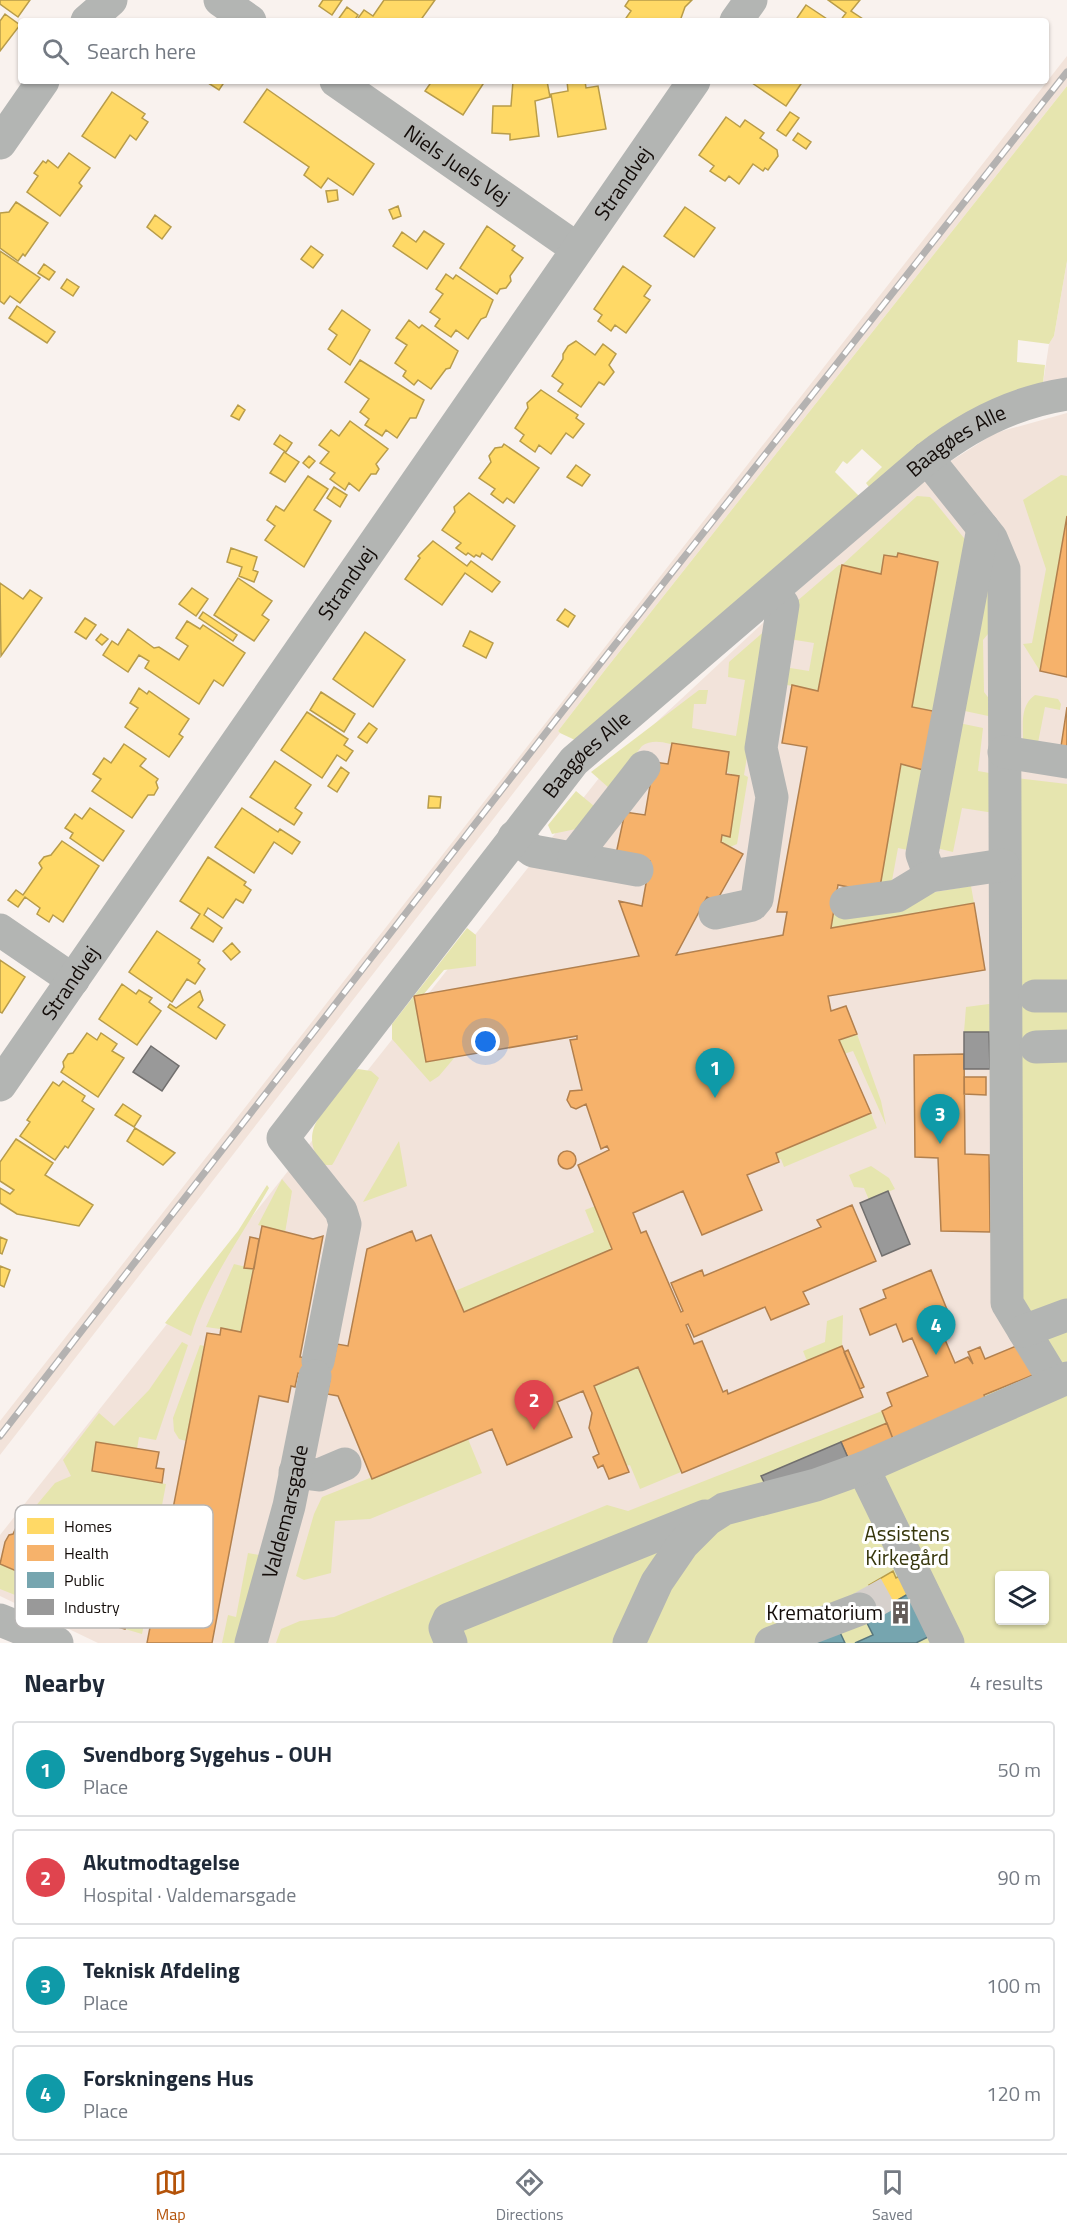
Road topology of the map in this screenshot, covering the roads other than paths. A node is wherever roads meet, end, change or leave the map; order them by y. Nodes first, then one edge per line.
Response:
1 (111, 0) edge
2 (220, 0) edge
3 (751, 0) edge
4 (90, 18) edge
5 (246, 18) edge
6 (738, 18) edge
7 (41, 84) edge
8 (340, 84) edge
9 (692, 84) edge
10 (0, 143) edge
11 (576, 248) junction
12 (1067, 394) edge
13 (927, 458) junction
14 (983, 528) junction
15 (774, 591) junction
16 (1004, 752) junction
17 (1067, 762) edge
18 (644, 767) dead end
19 (514, 837) junction
20 (574, 857) junction
21 (1003, 865) junction
22 (636, 870) dead end
23 (930, 876) junction
24 (846, 903) dead end
25 (715, 913) dead end
26 (0, 930) edge
27 (73, 980) junction
28 (1035, 996) dead end
29 (1067, 996) edge
30 (0, 1085) edge
31 (345, 1234) joint
32 (1067, 1315) edge
33 (1024, 1331) junction
34 (1061, 1380) edge
35 (345, 1464) dead end
36 (863, 1468) junction
37 (295, 1472) junction
38 (724, 1509) junction
39 (860, 1609) tunnel mouth
40 (0, 1620) edge
41 (15, 1626) edge
42 (20, 1628) edge
43 (57, 1643) edge
44 (251, 1643) edge
45 (451, 1643) edge
46 (630, 1643) edge
47 (771, 1643) edge
48 (948, 1643) edge

1 - 4 street
2 - 5 street
3 - 6 street
7 - 10 street
8 - 11 street, Niels Juels Vej
9 - 11 street, Strandvej
11 - 27 street, Strandvej
12 - 13 street, Baagøes Alle
13 - 14 street
13 - 15 street, Baagøes Alle
14 - 16 street
14 - 23 street
15 - 19 street, Baagøes Alle
15 - 25 street
16 - 17 street
16 - 21 street
18 - 20 street
19 - 20 street
19 - 31 street, Baagøes Alle
20 - 22 street
21 - 23 street
21 - 33 street
23 - 24 street
26 - 27 street
27 - 30 street, Strandvej
28 - 29 street
31 - 37 street, Valdemarsgade
32 - 33 street
33 - 34 street
34 - 36 street
35 - 37 street
36 - 38 street
36 - 48 street
37 - 44 street, Valdemarsgade
38 - 45 street
38 - 46 street
39 - 47 street
40 - 41 street
42 - 43 street

